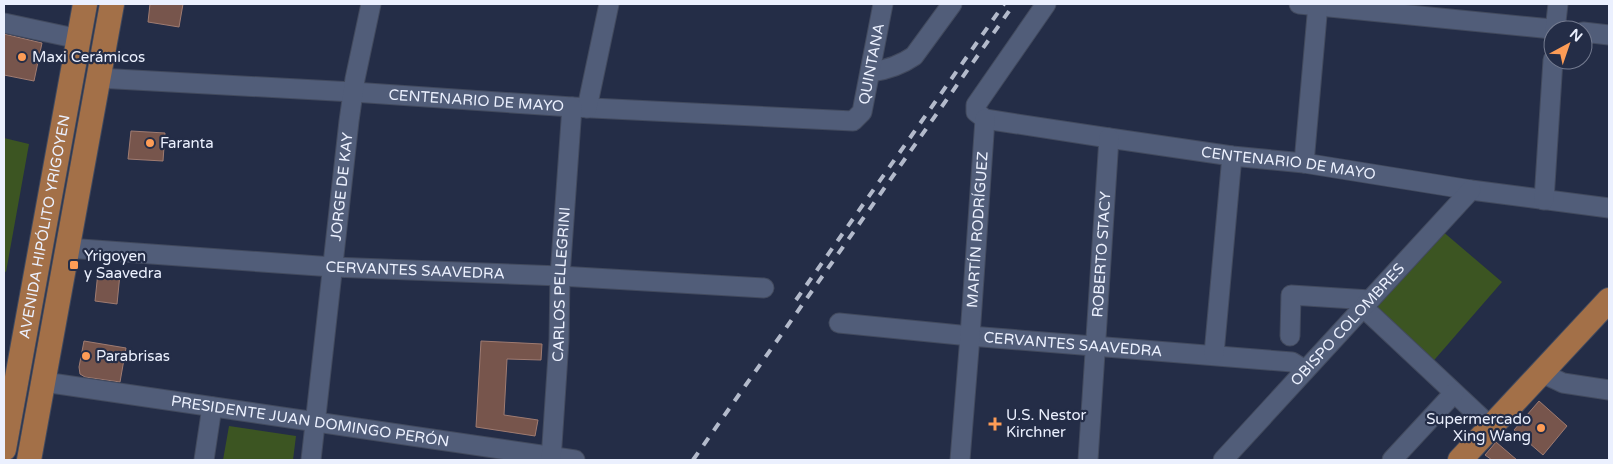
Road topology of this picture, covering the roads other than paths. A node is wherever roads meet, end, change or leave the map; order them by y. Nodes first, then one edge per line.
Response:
1 (85, 4) edge
2 (112, 4) edge
3 (371, 4) edge
4 (609, 4) edge
5 (883, 4) edge
6 (952, 4) edge
7 (1046, 4) edge
8 (1312, 4) edge
9 (1558, 4) edge
10 (1556, 20) edge
11 (4, 24) edge
12 (1543, 29) edge
13 (1593, 33) edge
14 (1609, 35) edge
15 (79, 39) junction
16 (1552, 70) edge
17 (876, 72) junction
18 (98, 78) junction
19 (353, 92) junction
20 (580, 108) junction
21 (980, 112) junction
22 (853, 122) joint
23 (1110, 138) junction
24 (1232, 156) junction
25 (1304, 163) junction
26 (1471, 190) junction
27 (1544, 200) junction
28 (1609, 208) edge
29 (67, 248) junction
30 (333, 267) junction
31 (560, 276) junction
32 (764, 288) dead end
33 (1609, 300) edge
34 (1367, 304) junction
35 (839, 323) dead end
36 (970, 336) junction
37 (1290, 336) dead end
38 (1096, 345) junction
39 (1214, 354) junction
40 (1306, 370) junction
41 (1542, 372) junction
42 (44, 382) junction
43 (1609, 390) edge
44 (1454, 393) junction
45 (212, 407) junction
46 (315, 423) junction
47 (1491, 427) junction
48 (4, 449) edge
49 (551, 458) edge
50 (29, 460) edge
51 (204, 460) edge
52 (311, 460) edge
53 (575, 460) edge
54 (960, 460) edge
55 (1088, 460) edge
56 (1222, 460) edge
57 (1392, 460) edge
58 (1460, 460) edge

1 - 15 main road, AVENIDA HIPÓLITO YRIGOYEN
2 - 18 main road, AVENIDA HIPÓLITO YRIGOYEN
3 - 19 street, JORGE DE KAY
4 - 20 street, CARLOS PELLEGRINI
5 - 17 street, QUINTANA
6 - 17 street
7 - 21 street
8 - 12 street
8 - 25 street
9 - 10 street
11 - 15 street
13 - 14 street
15 - 48 main road, AVENIDA HIPÓLITO YRIGOYEN
16 - 27 street
17 - 22 street, QUINTANA
18 - 19 street, CENTENARIO DE MAYO
18 - 29 main road, AVENIDA HIPÓLITO YRIGOYEN
19 - 20 street, CENTENARIO DE MAYO
19 - 30 street, JORGE DE KAY
20 - 22 street, CENTENARIO DE MAYO
20 - 31 street, CARLOS PELLEGRINI
21 - 23 street, CENTENARIO DE MAYO
21 - 36 street, MARTÍN RODRÍGUEZ
23 - 24 street, CENTENARIO DE MAYO
23 - 38 street, ROBERTO STACY
24 - 25 street, CENTENARIO DE MAYO
24 - 39 street
25 - 26 street, CENTENARIO DE MAYO
26 - 27 street, CENTENARIO DE MAYO
26 - 34 street, OBISPO COLOMBRES
27 - 28 street, CENTENARIO DE MAYO
29 - 30 street, CERVANTES SAAVEDRA
29 - 42 main road, AVENIDA HIPÓLITO YRIGOYEN
30 - 31 street, CERVANTES SAAVEDRA
30 - 46 street, JORGE DE KAY
31 - 32 street, CERVANTES SAAVEDRA
31 - 49 street, CARLOS PELLEGRINI
33 - 41 main road
34 - 37 street
34 - 40 street, OBISPO COLOMBRES
34 - 44 street
35 - 36 street, CERVANTES SAAVEDRA
36 - 38 street, CERVANTES SAAVEDRA
36 - 54 street, MARTÍN RODRÍGUEZ
38 - 39 street, CERVANTES SAAVEDRA
38 - 55 street, ROBERTO STACY
39 - 40 street, CERVANTES SAAVEDRA
40 - 56 street, OBISPO COLOMBRES
41 - 43 street
41 - 47 main road
42 - 45 street, PRESIDENTE JUAN DOMINGO PERÓN
42 - 50 main road, AVENIDA HIPÓLITO YRIGOYEN
44 - 47 street
44 - 57 street
45 - 46 street, PRESIDENTE JUAN DOMINGO PERÓN
45 - 51 street
46 - 49 street, PRESIDENTE JUAN DOMINGO PERÓN
46 - 52 street, JORGE DE KAY
47 - 58 main road
49 - 53 street, PRESIDENTE JUAN DOMINGO PERÓN

